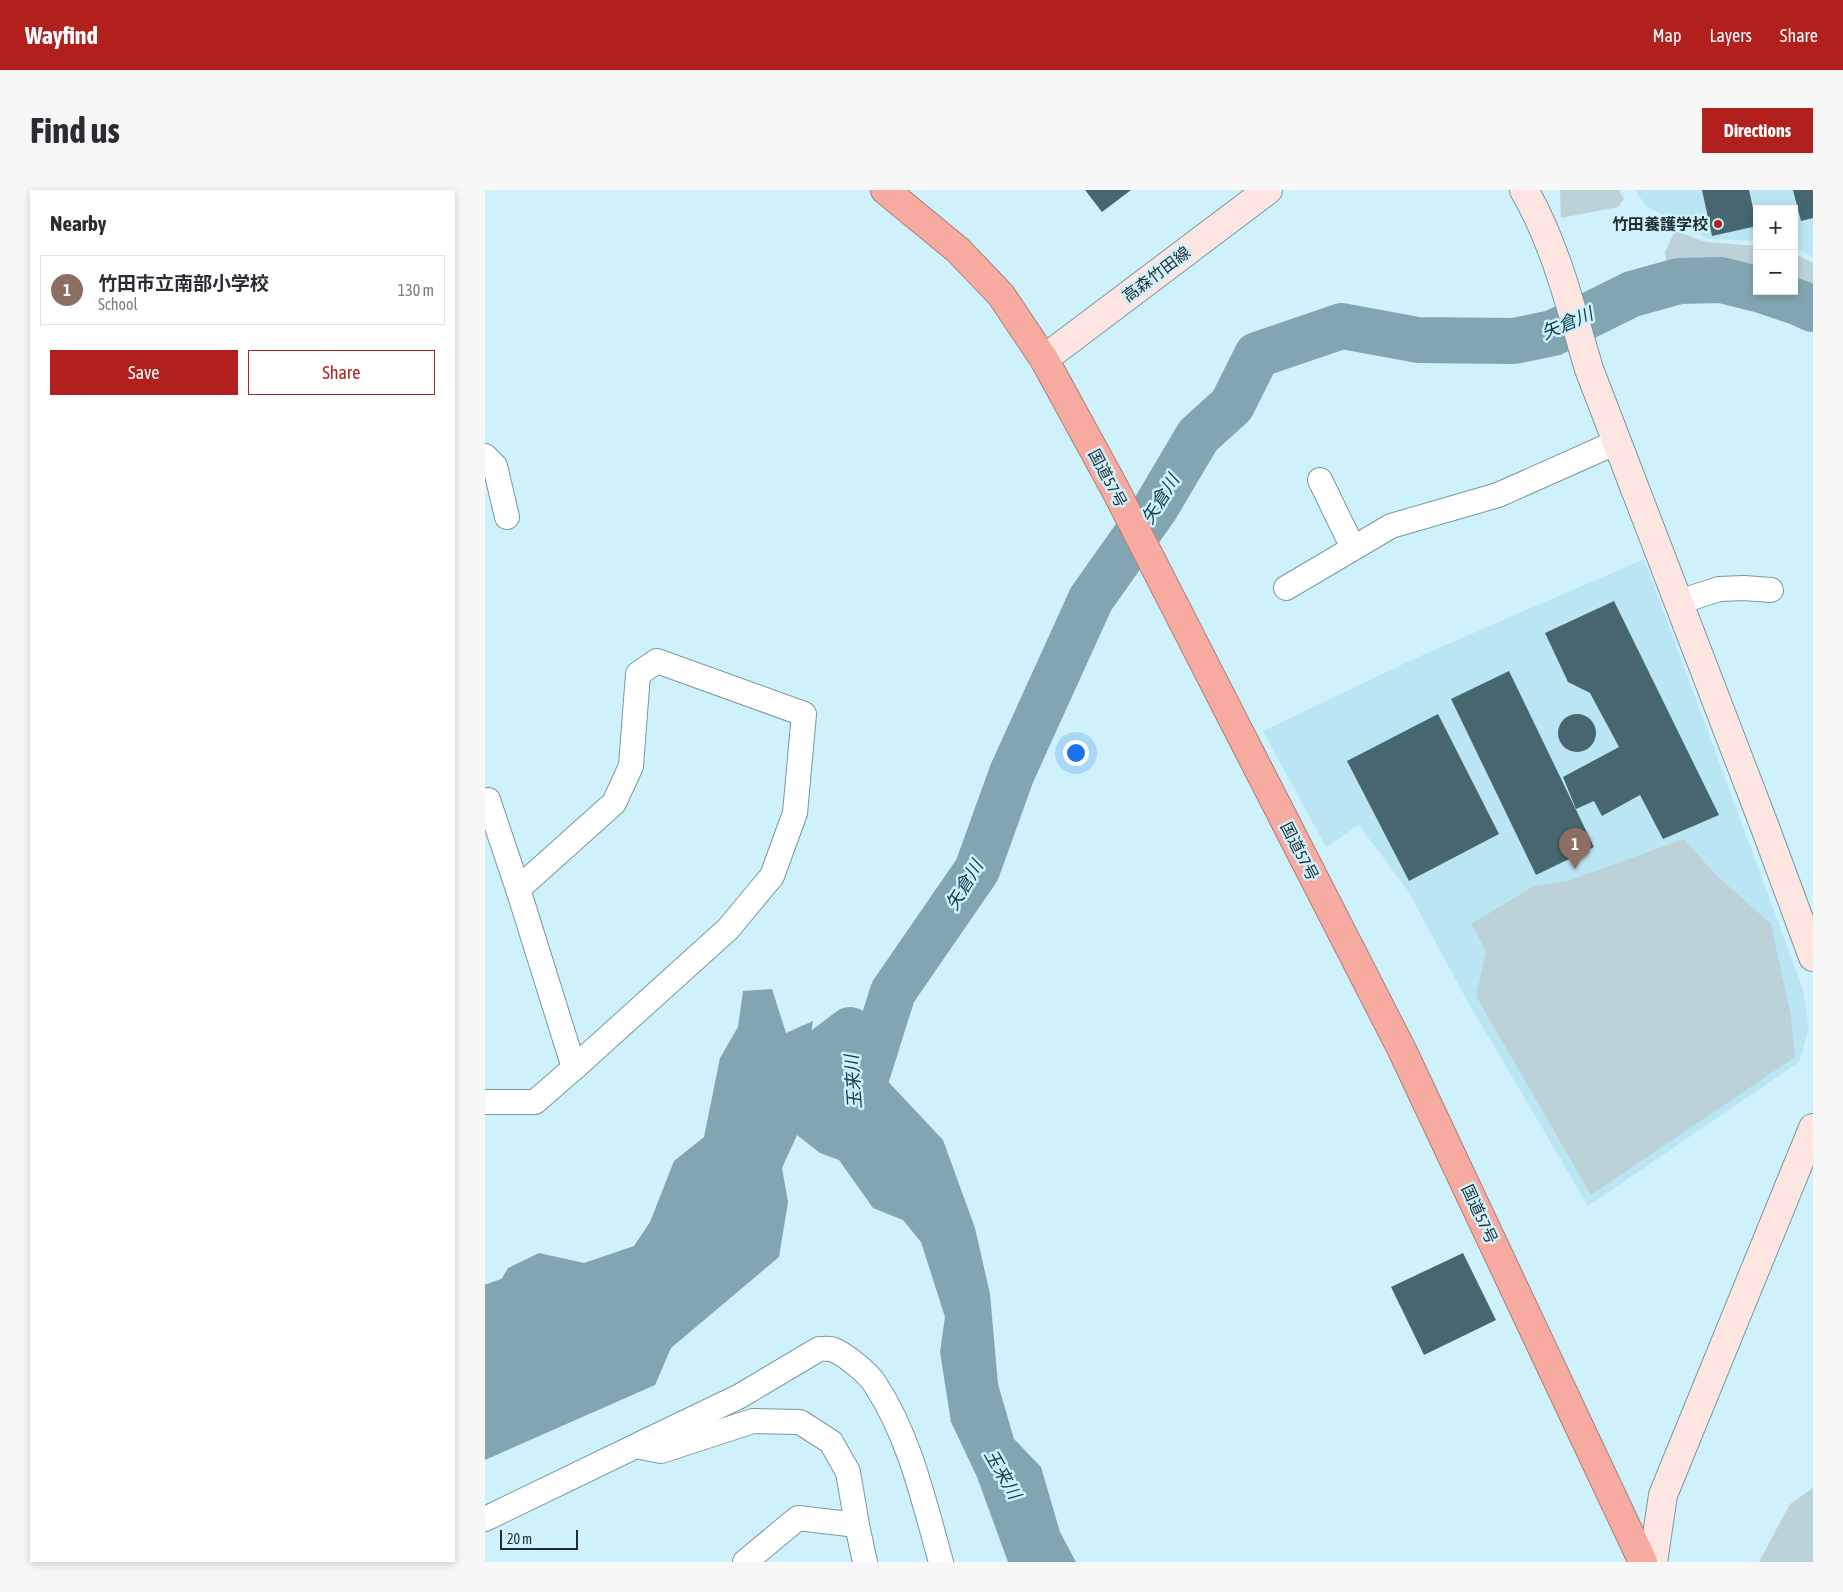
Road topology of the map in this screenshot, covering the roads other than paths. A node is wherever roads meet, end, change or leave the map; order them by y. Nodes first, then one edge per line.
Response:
1 (885, 190) edge
2 (1268, 190) edge
3 (1524, 190) edge
4 (1044, 359) junction
5 (1617, 442) junction
6 (485, 456) edge
7 (1320, 480) dead end
8 (507, 517) dead end
9 (1353, 548) junction
10 (1286, 588) dead end
11 (1771, 590) dead end
12 (1679, 602) junction
13 (488, 800) dead end
14 (518, 889) junction
15 (1813, 957) edge
16 (574, 1068) junction
17 (485, 1102) edge
18 (1813, 1128) edge
19 (636, 1446) junction
20 (485, 1519) edge
21 (857, 1525) junction
22 (745, 1562) edge
23 (865, 1562) edge
24 (941, 1562) edge
25 (1643, 1562) edge
26 (1653, 1562) edge

1 - 4 highway, 国道57号
2 - 4 street, 高森竹田線
3 - 5 street
4 - 25 highway, 国道57号
5 - 9 street
5 - 12 street
6 - 8 street
7 - 9 street
9 - 10 street
11 - 12 street
12 - 15 street
13 - 14 street
14 - 16 street
14 - 16 street
16 - 17 street
18 - 26 street
19 - 20 street
19 - 21 street
19 - 24 street
21 - 22 street
21 - 23 street

